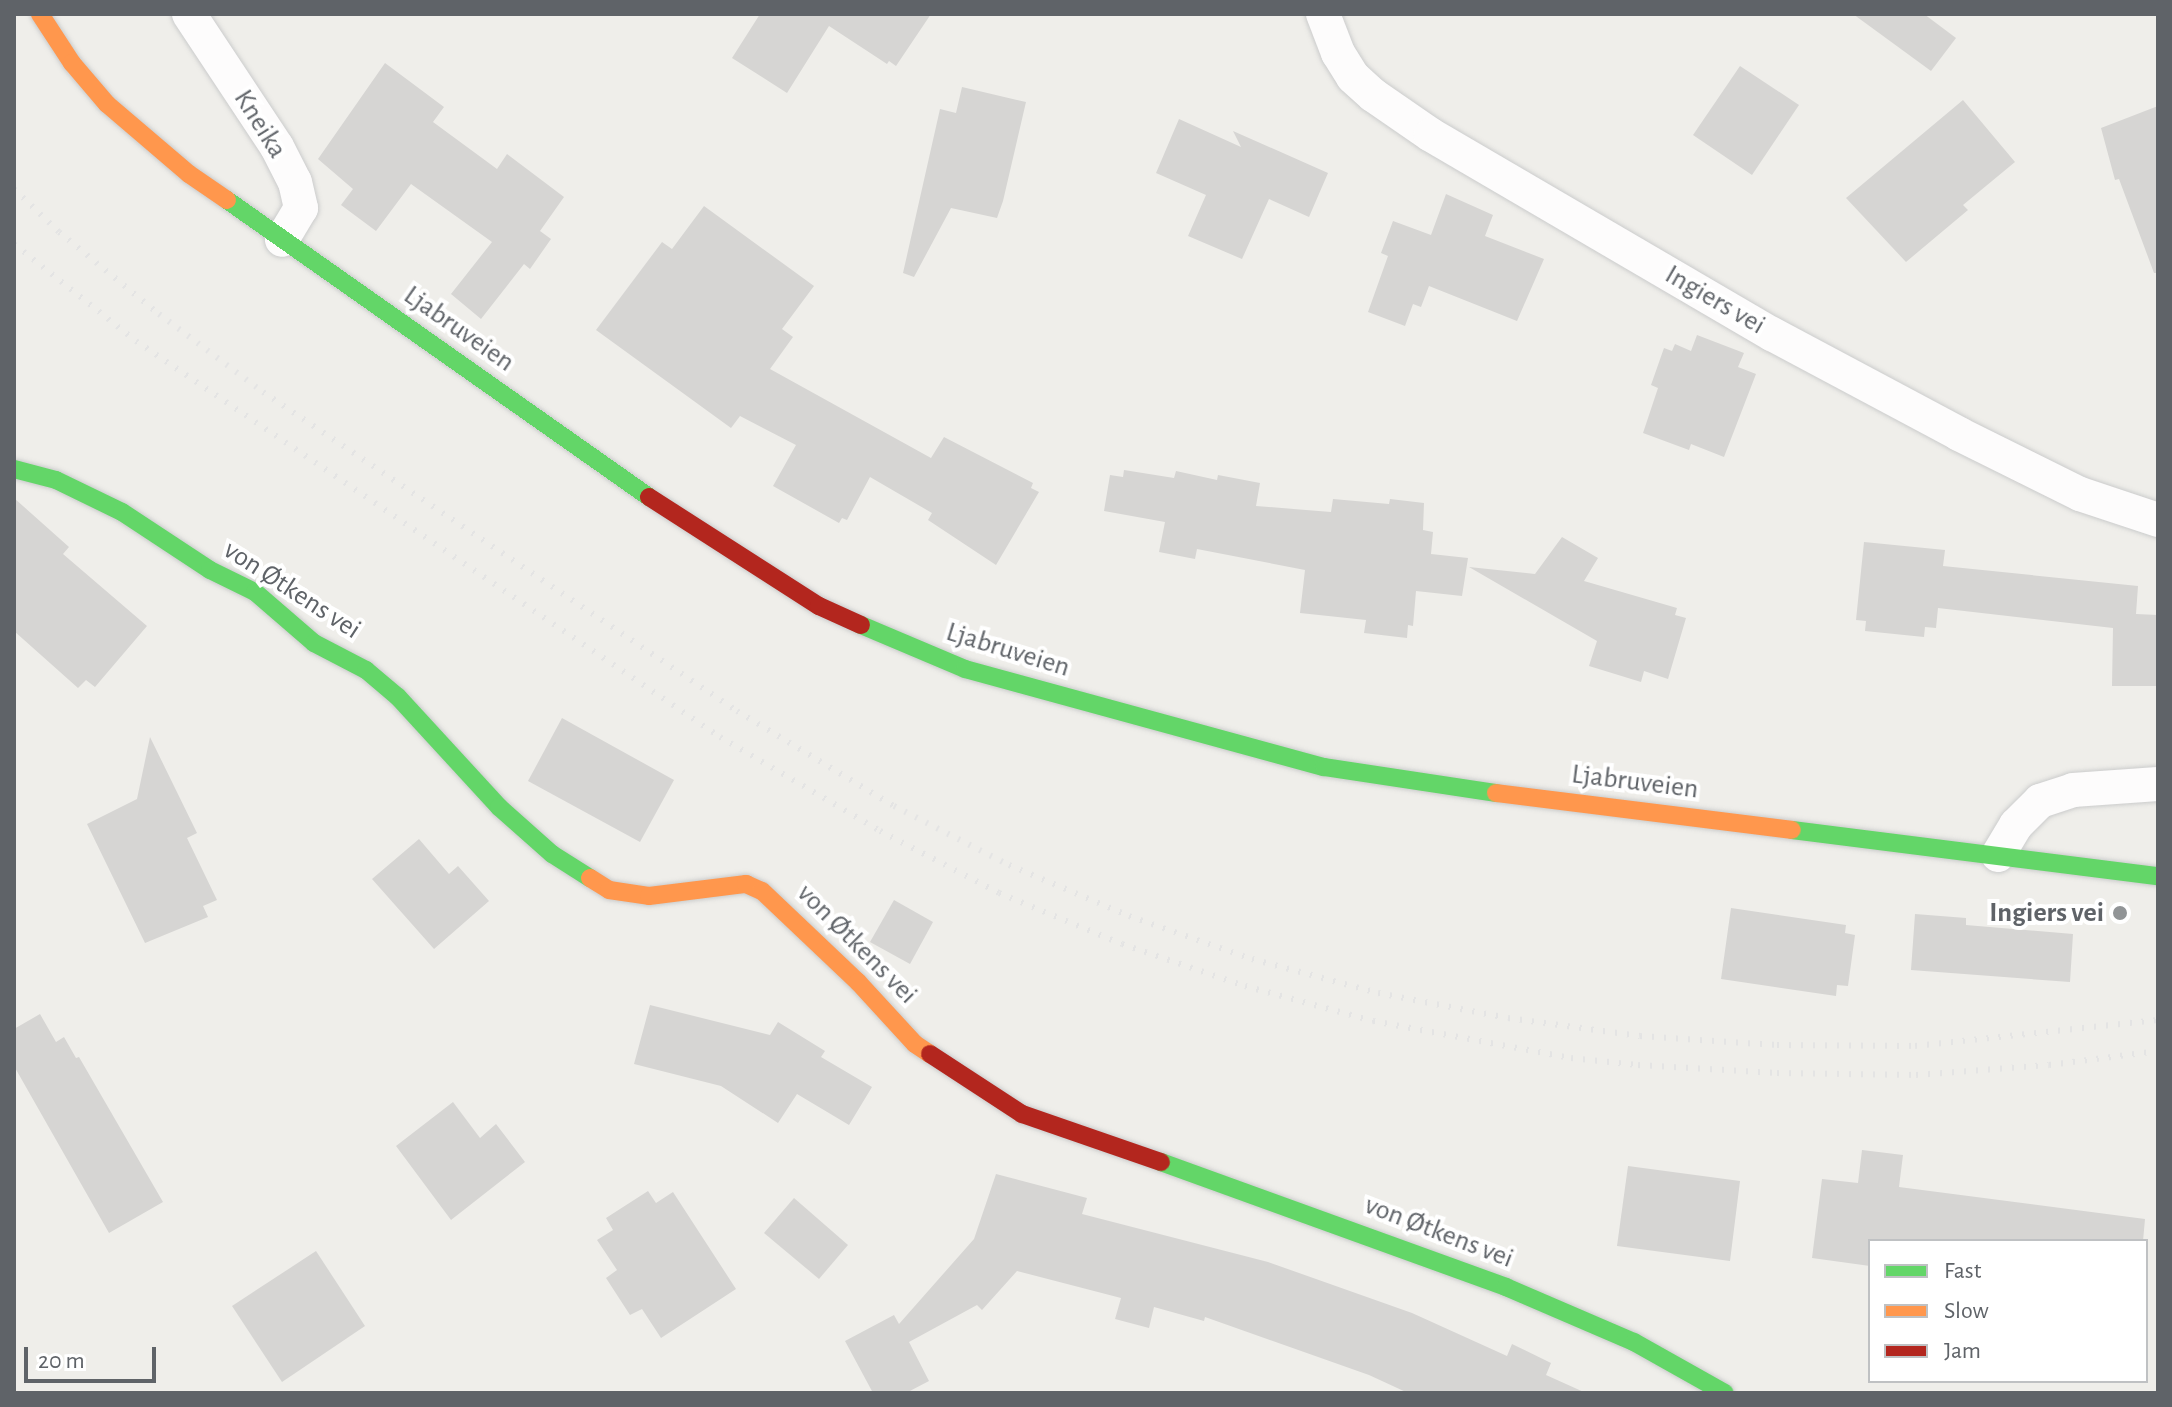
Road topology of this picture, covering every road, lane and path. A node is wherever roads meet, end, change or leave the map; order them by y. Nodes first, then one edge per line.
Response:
1 (40, 14) edge
2 (189, 14) edge
3 (1323, 14) edge
4 (282, 240) junction
5 (14, 469) edge
6 (2158, 520) edge
7 (2158, 784) edge
8 (1998, 855) junction
9 (2158, 876) edge
10 (1725, 1393) edge

1 - 4 street, Ljabruveien
2 - 4 street, Kneika
3 - 6 street, Ingiers vei
4 - 8 street, Ljabruveien
5 - 10 street, von Øtkens vei
7 - 8 street
8 - 9 street, Ljabruveien

